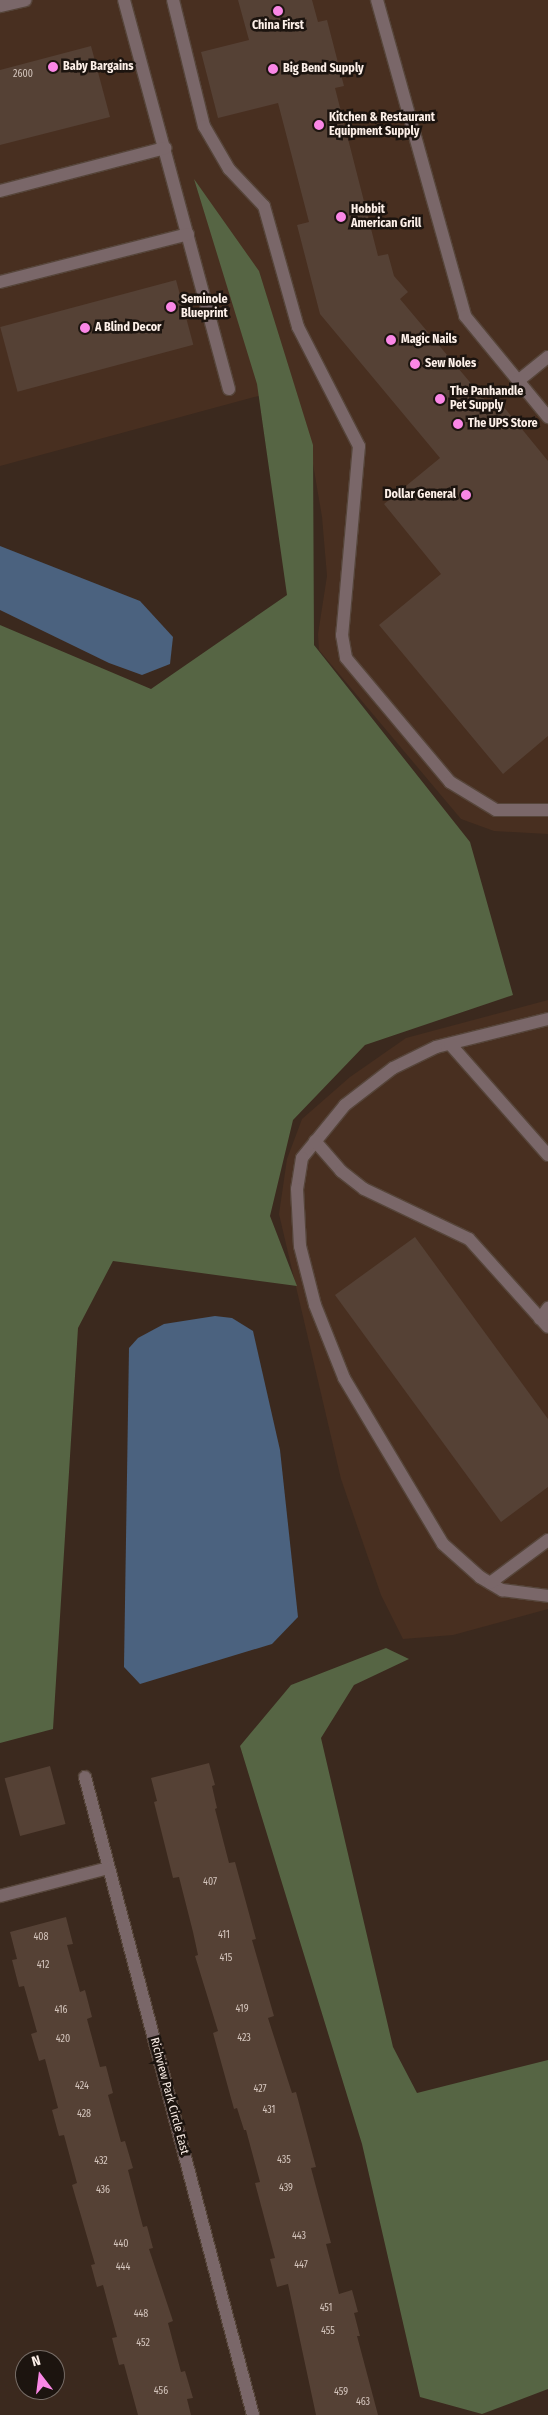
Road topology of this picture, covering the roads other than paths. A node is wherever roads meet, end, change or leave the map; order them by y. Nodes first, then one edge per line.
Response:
1 (24, 0) edge
2 (124, 0) edge
3 (173, 0) edge
4 (377, 0) edge
5 (0, 6) edge
6 (165, 148) junction
7 (0, 191) edge
8 (188, 234) junction
9 (0, 282) edge
10 (548, 357) edge
11 (518, 381) junction
12 (229, 389) dead end
13 (548, 417) edge
14 (548, 810) edge
15 (548, 1019) edge
16 (450, 1044) junction
17 (315, 1141) junction
18 (548, 1156) edge
19 (548, 1308) edge
20 (544, 1323) edge
21 (548, 1540) edge
22 (490, 1583) junction
23 (548, 1596) edge
24 (84, 1777) dead end
25 (108, 1868) junction
26 (0, 1896) edge
27 (254, 2415) edge

1 - 5 street
2 - 6 street
3 - 14 street
4 - 11 street
6 - 7 street
6 - 8 street
8 - 9 street
8 - 12 street
10 - 11 street
11 - 13 street
15 - 16 street
16 - 17 street
16 - 18 street
17 - 20 street
17 - 22 street
19 - 20 street
21 - 22 street
22 - 23 street
24 - 25 street, Richview Park Circle East
25 - 26 street
25 - 27 street, Richview Park Circle East

